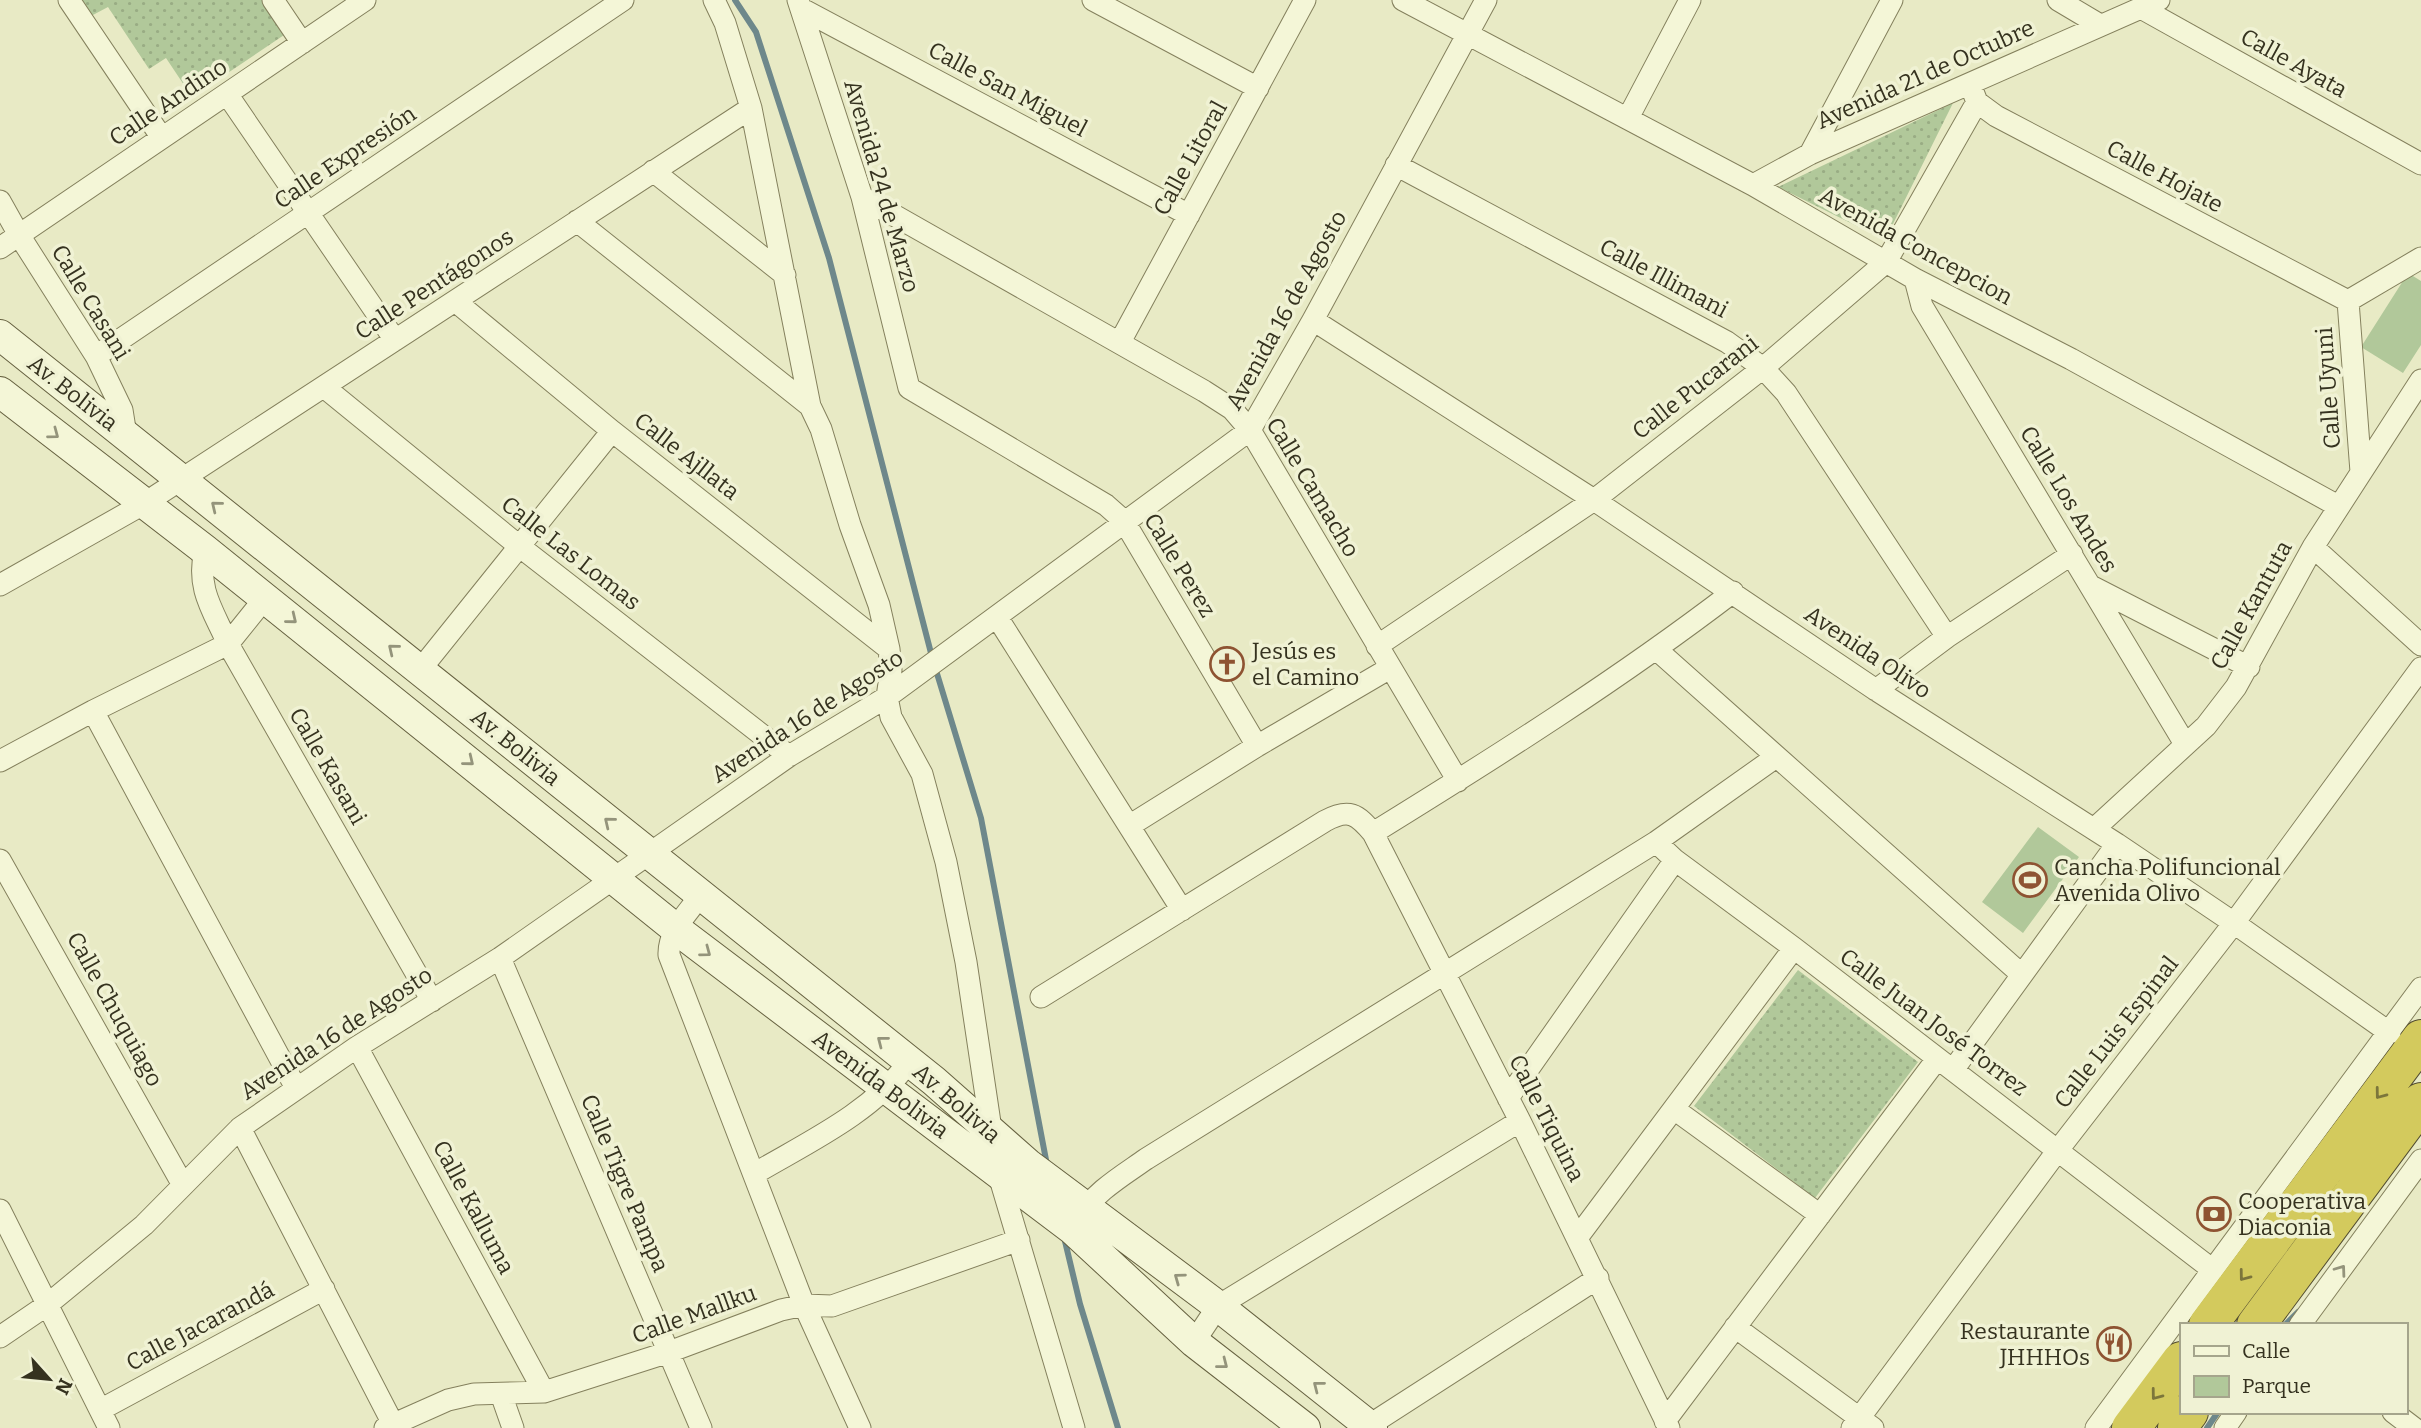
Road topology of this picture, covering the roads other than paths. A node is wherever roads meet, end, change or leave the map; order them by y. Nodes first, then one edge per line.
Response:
1 (69, 0) edge
2 (273, 0) edge
3 (365, 0) edge
4 (623, 0) edge
5 (714, 0) edge
6 (1093, 0) edge
7 (1305, 0) edge
8 (1403, 0) edge
9 (1486, 0) edge
10 (1690, 0) edge
11 (1892, 0) edge
12 (2058, 0) edge
13 (2150, 4) edge
14 (800, 5) edge
15 (2100, 25) junction
16 (1467, 34) junction
17 (302, 43) junction
18 (1258, 88) junction
19 (1973, 93) junction
20 (227, 94) junction
21 (751, 108) junction
22 (1628, 118) junction
23 (162, 138) junction
24 (1810, 154) junction
25 (2421, 164) edge
26 (1396, 165) junction
27 (653, 171) junction
28 (1753, 185) junction
29 (862, 197) junction
30 (0, 201) edge
31 (308, 214) junction
32 (1189, 215) junction
33 (577, 221) junction
34 (19, 235) junction
35 (0, 248) edge
36 (2421, 258) edge
37 (1886, 262) junction
38 (785, 275) junction
39 (1915, 279) junction
40 (454, 301) junction
41 (2348, 302) junction
42 (1313, 320) junction
43 (0, 335) edge
44 (395, 340) junction
45 (1120, 342) junction
46 (96, 356) junction
47 (1763, 368) junction
48 (2421, 380) edge
49 (324, 387) junction
50 (909, 388) joint
51 (0, 393) edge
52 (810, 406) junction
53 (1250, 430) junction
54 (612, 431) junction
55 (126, 435) junction
56 (2361, 472) junction
57 (182, 479) junction
58 (1594, 500) junction
59 (145, 503) junction
60 (2338, 506) junction
61 (1124, 521) junction
62 (519, 546) junction
63 (2313, 547) junction
64 (205, 550) junction
65 (2071, 554) junction
66 (0, 585) edge
67 (2093, 587) junction
68 (1733, 592) junction
69 (265, 598) junction
70 (997, 617) junction
71 (1947, 637) junction
72 (228, 645) junction
73 (2421, 645) edge
74 (1377, 646) junction
75 (890, 649) junction
76 (1657, 650) junction
77 (2249, 667) junction
78 (1390, 668) junction
79 (2421, 668) edge
80 (420, 670) junction
81 (1876, 690) junction
82 (887, 697) junction
83 (93, 711) junction
84 (2185, 744) junction
85 (1257, 746) junction
86 (789, 756) junction
87 (1776, 757) junction
88 (0, 761) edge
89 (1458, 780) junction
90 (1129, 826) junction
91 (2094, 829) junction
92 (1373, 834) junction
93 (1656, 842) junction
94 (2117, 844) junction
95 (648, 854) junction
96 (0, 860) edge
97 (1675, 860) junction
98 (615, 878) junction
99 (700, 896) junction
100 (1182, 910) junction
101 (2234, 923) junction
102 (676, 929) junction
103 (1794, 948) junction
104 (500, 958) junction
105 (1444, 972) junction
106 (2021, 974) junction
107 (2421, 988) edge
108 (1041, 997) dead end
109 (432, 1001) junction
110 (2405, 1036) edge
111 (357, 1047) junction
112 (909, 1062) junction
113 (1945, 1064) junction
114 (296, 1088) junction
115 (887, 1088) junction
116 (1508, 1098) junction
117 (2421, 1102) edge
118 (1674, 1109) junction
119 (1520, 1121) junction
120 (240, 1128) junction
121 (992, 1134) junction
122 (2058, 1150) junction
123 (2421, 1160) edge
124 (754, 1174) junction
125 (999, 1174) junction
126 (183, 1185) junction
127 (0, 1210) edge
128 (1075, 1210) junction
129 (1820, 1214) junction
130 (1577, 1238) junction
131 (1019, 1240) junction
132 (2213, 1270) junction
133 (1598, 1279) junction
134 (324, 1289) junction
135 (47, 1305) junction
136 (804, 1305) junction
137 (1218, 1306) junction
138 (2209, 1323) edge
139 (2257, 1323) edge
140 (2302, 1323) edge
141 (1735, 1327) junction
142 (0, 1337) edge
143 (1195, 1342) junction
144 (669, 1352) junction
145 (2180, 1362) edge
146 (544, 1392) junction
147 (501, 1394) junction
148 (2396, 1414) edge
149 (105, 1419) edge
150 (1667, 1425) edge
151 (1862, 1425) edge
152 (389, 1426) edge
153 (1368, 1427) edge
154 (513, 1428) edge
155 (701, 1428) edge
156 (860, 1428) edge
157 (1074, 1428) edge
158 (1305, 1428) edge
159 (2096, 1428) edge
160 (2132, 1428) edge
161 (2414, 1428) edge

1 - 23 street
2 - 17 street
3 - 17 street, Calle Andino
4 - 31 street, Calle Expresión
5 - 21 street
6 - 18 street
7 - 18 street, Calle Litoral
8 - 16 street, Avenida Concepcion
9 - 16 street, Avenida 16 de Agosto
10 - 22 street
11 - 24 street
12 - 15 street
13 - 15 street, Avenida 21 de Octubre
13 - 25 street, Calle Ayata
14 - 29 street, Avenida 24 de Marzo
14 - 32 street, Calle San Miguel
15 - 19 street, Avenida 21 de Octubre
16 - 22 street, Avenida Concepcion
16 - 26 street, Avenida 16 de Agosto
17 - 20 street, Calle Andino
18 - 32 street, Calle Litoral
19 - 24 street, Avenida 21 de Octubre
19 - 37 street, Calle Pucarani
19 - 41 street, Calle Hojate
20 - 23 street, Calle Andino
20 - 31 street
21 - 27 street, Calle Pentágonos
21 - 38 street
22 - 28 street, Avenida Concepcion
23 - 34 street, Calle Andino
24 - 28 street, Avenida 21 de Octubre
26 - 42 street, Avenida 16 de Agosto
26 - 47 street, Calle Illimani
27 - 33 street, Calle Pentágonos
27 - 38 street
28 - 37 street, Avenida Concepcion
29 - 45 street, Calle Camacho
29 - 50 street, Avenida 24 de Marzo
30 - 34 street, Calle Casani
31 - 44 street
31 - 46 street, Calle Expresión
32 - 45 street, Calle Litoral
33 - 40 street, Calle Pentágonos
33 - 52 street
34 - 35 street, Calle Andino
34 - 46 street, Calle Casani
36 - 41 street, Calle Uyuni
37 - 39 street, Avenida Concepcion
37 - 47 street, Calle Pucarani
38 - 52 street
39 - 60 street, Avenida Concepcion
39 - 65 street, Calle Los Andes
40 - 44 street, Calle Pentágonos
40 - 54 street, Calle Ajllata
41 - 56 street, Calle Uyuni
42 - 53 street, Avenida 16 de Agosto
42 - 58 street, Avenida Olivo
43 - 55 street, Av. Bolivia
44 - 49 street, Calle Pentágonos
45 - 53 street, Calle Camacho
46 - 55 street, Calle Casani
47 - 58 street, Calle Pucarani
47 - 71 street, Calle Illimani
48 - 56 street, Calle Kantuta
49 - 57 street, Calle Pentágonos
49 - 62 street, Calle Las Lomas
50 - 61 street, Calle Perez
51 -> 59 street, Av. Bolivia
52 - 75 street
53 - 61 street, Avenida 16 de Agosto
53 - 74 street, Calle Camacho
54 - 62 street
54 - 75 street, Calle Ajllata
55 - 57 street, Av. Bolivia
56 - 60 street, Calle Kantuta
57 - 59 street, Calle Pentágonos
80 -> 57 street, Av. Bolivia
58 - 68 street, Avenida Olivo
58 - 74 street, Calle Pucarani
59 - 64 street, Av. Bolivia
59 - 66 street, Calle Pentágonos
60 - 63 street, Calle Kantuta
61 - 70 street, Avenida 16 de Agosto
61 - 85 street, Calle Perez
62 - 80 street
62 - 86 street, Calle Las Lomas
63 - 73 street
63 - 77 street, Calle Kantuta
64 - 69 street, Av. Bolivia
64 - 72 street, Calle Kasani
65 - 67 street, Calle Los Andes
65 - 71 street
67 - 77 street
67 - 84 street, Calle Los Andes
68 - 76 street
68 - 81 street, Avenida Olivo
69 - 72 street
69 -> 98 street, Av. Bolivia
70 - 82 street, Avenida 16 de Agosto
70 - 90 street
71 - 81 street
72 - 83 street
72 - 109 street, Calle Kasani
74 - 78 street, Calle Camacho
75 - 82 street
76 - 87 street
76 - 89 street
77 - 84 street, Calle Kantuta
78 - 85 street
78 - 89 street, Calle Camacho
79 - 101 street, Calle Luis Espinal
95 -> 80 street, Av. Bolivia
81 - 91 street, Avenida Olivo
82 - 86 street, Avenida 16 de Agosto
82 - 121 street
83 - 88 street
83 - 114 street
84 - 91 street, Calle Kantuta
85 - 90 street
86 - 95 street, Avenida 16 de Agosto
87 - 93 street
87 - 106 street
89 - 92 street
90 - 100 street
91 - 94 street, Avenida Olivo
92 - 100 street
92 - 105 street, Calle Tiquina
93 - 97 street, Calle Juan José Torrez
93 - 105 street
94 - 101 street, Avenida Olivo
94 - 106 street
95 - 98 street, Avenida 16 de Agosto
95 - 99 street, Av. Bolivia
96 - 126 street, Calle Chuquiago
97 - 103 street, Calle Juan José Torrez
97 - 116 street
98 - 102 street, Avenida Bolivia
98 - 104 street, Avenida 16 de Agosto
99 - 102 street
112 -> 99 street, Av. Bolivia
100 - 108 street
101 - 110 street, Avenida Olivo
101 - 122 street, Calle Luis Espinal
102 -> 115 street, Avenida Bolivia
102 - 124 street
103 - 113 street, Calle Juan José Torrez
103 - 118 street
104 - 109 street, Avenida 16 de Agosto
104 - 144 street, Calle Tigre Pampa
105 - 116 street, Calle Tiquina
105 - 128 street
106 - 113 street
107 - 110 street
109 - 111 street, Avenida 16 de Agosto
110 - 132 street
110 -> 138 highway
111 - 114 street, Avenida 16 de Agosto
111 - 146 street, Calle Kalluma
112 - 115 street
112 - 121 street, Av. Bolivia
113 - 122 street, Calle Juan José Torrez
113 - 129 street
114 - 120 street, Avenida 16 de Agosto
115 - 124 street
115 - 125 street, Avenida Bolivia
116 - 119 street, Calle Tiquina
117 - 139 highway
118 - 129 street
118 - 130 street
119 - 130 street, Calle Tiquina
119 - 137 street
120 - 126 street, Avenida 16 de Agosto
120 - 134 street
121 - 125 street
121 - 128 street, Av. Bolivia
122 - 132 street, Calle Juan José Torrez
122 - 151 street, Calle Luis Espinal
140 -> 123 street
124 - 136 street
125 - 128 street, Avenida Bolivia
125 - 131 street
126 - 135 street, Avenida 16 de Agosto
127 - 135 street
137 -> 128 street
128 - 143 street, Avenida Bolivia
129 - 141 street
130 - 133 street, Calle Tiquina
131 - 136 street, Calle Mallku
131 - 157 street
132 - 159 street
133 - 150 street, Calle Tiquina
133 - 153 street
134 - 149 street, Calle Jacarandá
134 - 152 street
135 - 142 street, Avenida 16 de Agosto
135 - 149 street
136 - 144 street, Calle Mallku
136 - 156 street
137 - 143 street
153 -> 137 street
141 - 150 street
141 - 151 street
143 -> 158 street, Avenida Bolivia
144 - 146 street, Calle Mallku
144 - 155 street, Calle Tigre Pampa
145 -> 160 highway
146 - 147 street, Calle Mallku
147 - 152 street, Calle Mallku
147 - 154 street
148 - 161 street

